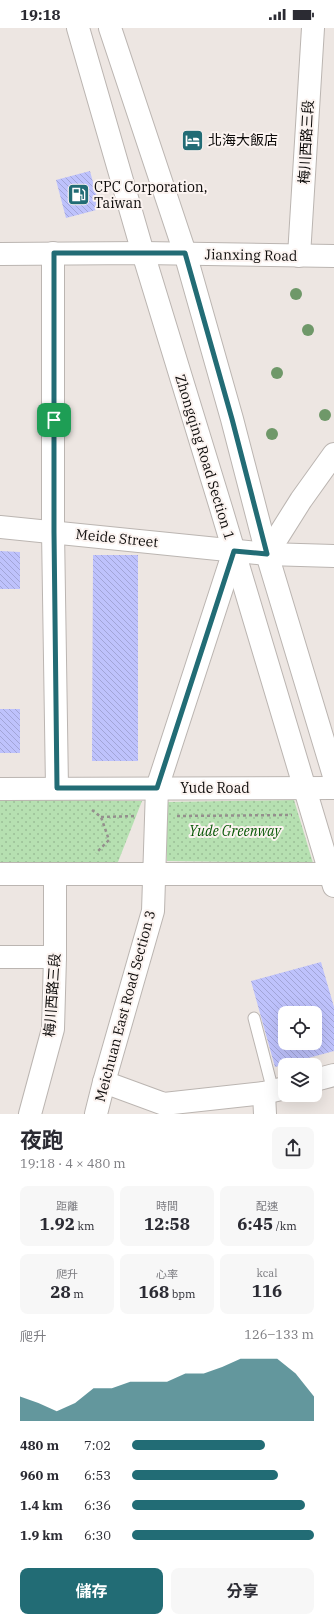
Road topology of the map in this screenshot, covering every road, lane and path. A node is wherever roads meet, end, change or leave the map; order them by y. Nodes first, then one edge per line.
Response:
1 (78, 28) edge
2 (110, 28) edge
3 (313, 28) edge
4 (54, 253) junction
5 (143, 253) junction
6 (185, 253) junction
7 (0, 254) edge
8 (299, 256) junction
9 (334, 256) edge
10 (334, 454) edge
11 (0, 527) edge
12 (54, 532) junction
13 (234, 551) junction
14 (267, 554) junction
15 (334, 556) edge
16 (334, 776) edge
17 (57, 788) junction
18 (157, 788) junction
19 (304, 788) junction
20 (334, 788) edge
21 (0, 789) edge
22 (88, 807) dead end
23 (312, 815) junction
24 (156, 816) junction
25 (101, 818) junction
26 (95, 854) dead end
27 (0, 874) edge
28 (55, 874) junction
29 (154, 874) junction
30 (333, 878) edge
31 (0, 957) edge
32 (55, 957) junction
33 (254, 1018) dead end
34 (334, 1075) edge
35 (322, 1078) edge
36 (104, 1082) junction
37 (274, 1091) edge
38 (30, 1114) edge
39 (96, 1114) edge
40 (265, 1114) edge

1 - 5 street, Zhongqing Road Section 1
2 - 6 street
3 - 8 street, 梅川西路三段
4 - 5 street, Jianxing Road
4 - 7 street, Jianxing Road
4 - 12 street
5 - 6 street, Jianxing Road
5 - 13 street, Zhongqing Road Section 1
6 - 8 street, Jianxing Road
6 - 14 street
8 - 9 street, Jianxing Road
10 - 14 street
11 - 12 street, Meide Street
12 - 13 street, Meide Street
12 - 17 street
13 - 14 street, Meide Street
13 - 18 street, Meichuan East Road Section 3
13 - 19 street, Zhongqing Road Section 1
14 - 15 street
14 - 16 street
17 - 18 street, Yude Road
17 - 21 street, Yude Road
18 - 19 street, Yude Road
18 - 24 street, Meichuan East Road Section 3
19 - 20 street, Yude Road
19 - 23 street, Zhongqing Road Section 1
22 - 25 path
23 - 24 path
23 - 30 street, Zhongqing Road Section 1
24 - 25 path
24 - 29 street, Meichuan East Road Section 3
25 - 26 path
27 - 28 street
28 - 29 street
28 - 32 street, 梅川西路三段
29 - 30 street
29 - 36 street, Meichuan East Road Section 3
31 - 32 street
32 - 38 street, 梅川西路三段
33 - 37 lane
34 - 35 street
36 - 37 street
36 - 39 street, Meichuan East Road Section 3
37 - 40 street

